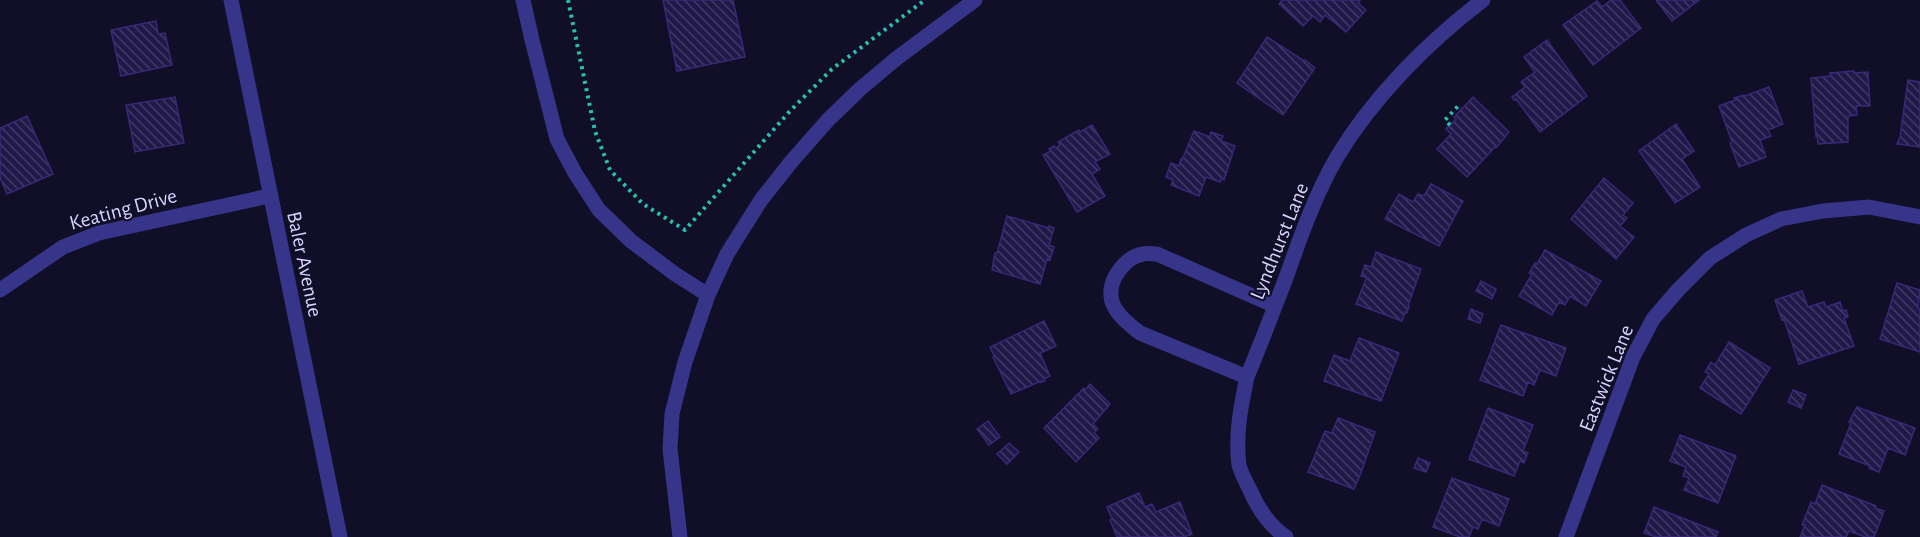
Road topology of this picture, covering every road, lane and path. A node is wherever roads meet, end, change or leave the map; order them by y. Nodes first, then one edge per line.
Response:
1 (231, 0) edge
2 (524, 0) edge
3 (568, 0) edge
4 (925, 0) edge
5 (975, 0) edge
6 (1483, 0) edge
7 (1460, 104) dead end
8 (1450, 125) dead end
9 (269, 196) junction
10 (1920, 217) edge
11 (0, 290) edge
12 (708, 295) junction
13 (1275, 306) junction
14 (1247, 377) junction
15 (340, 537) edge
16 (680, 537) edge
17 (1286, 537) edge
18 (1566, 537) edge

1 - 9 street, Baler Avenue
2 - 12 street
3 - 4 path
5 - 12 street
6 - 13 street, Lyndhurst Lane
7 - 8 path
9 - 11 street, Keating Drive
9 - 15 street, Baler Avenue
10 - 18 street, Eastwick Lane
12 - 16 street
13 - 14 street, Lyndhurst Lane
13 - 14 street
14 - 17 street, Lyndhurst Lane

